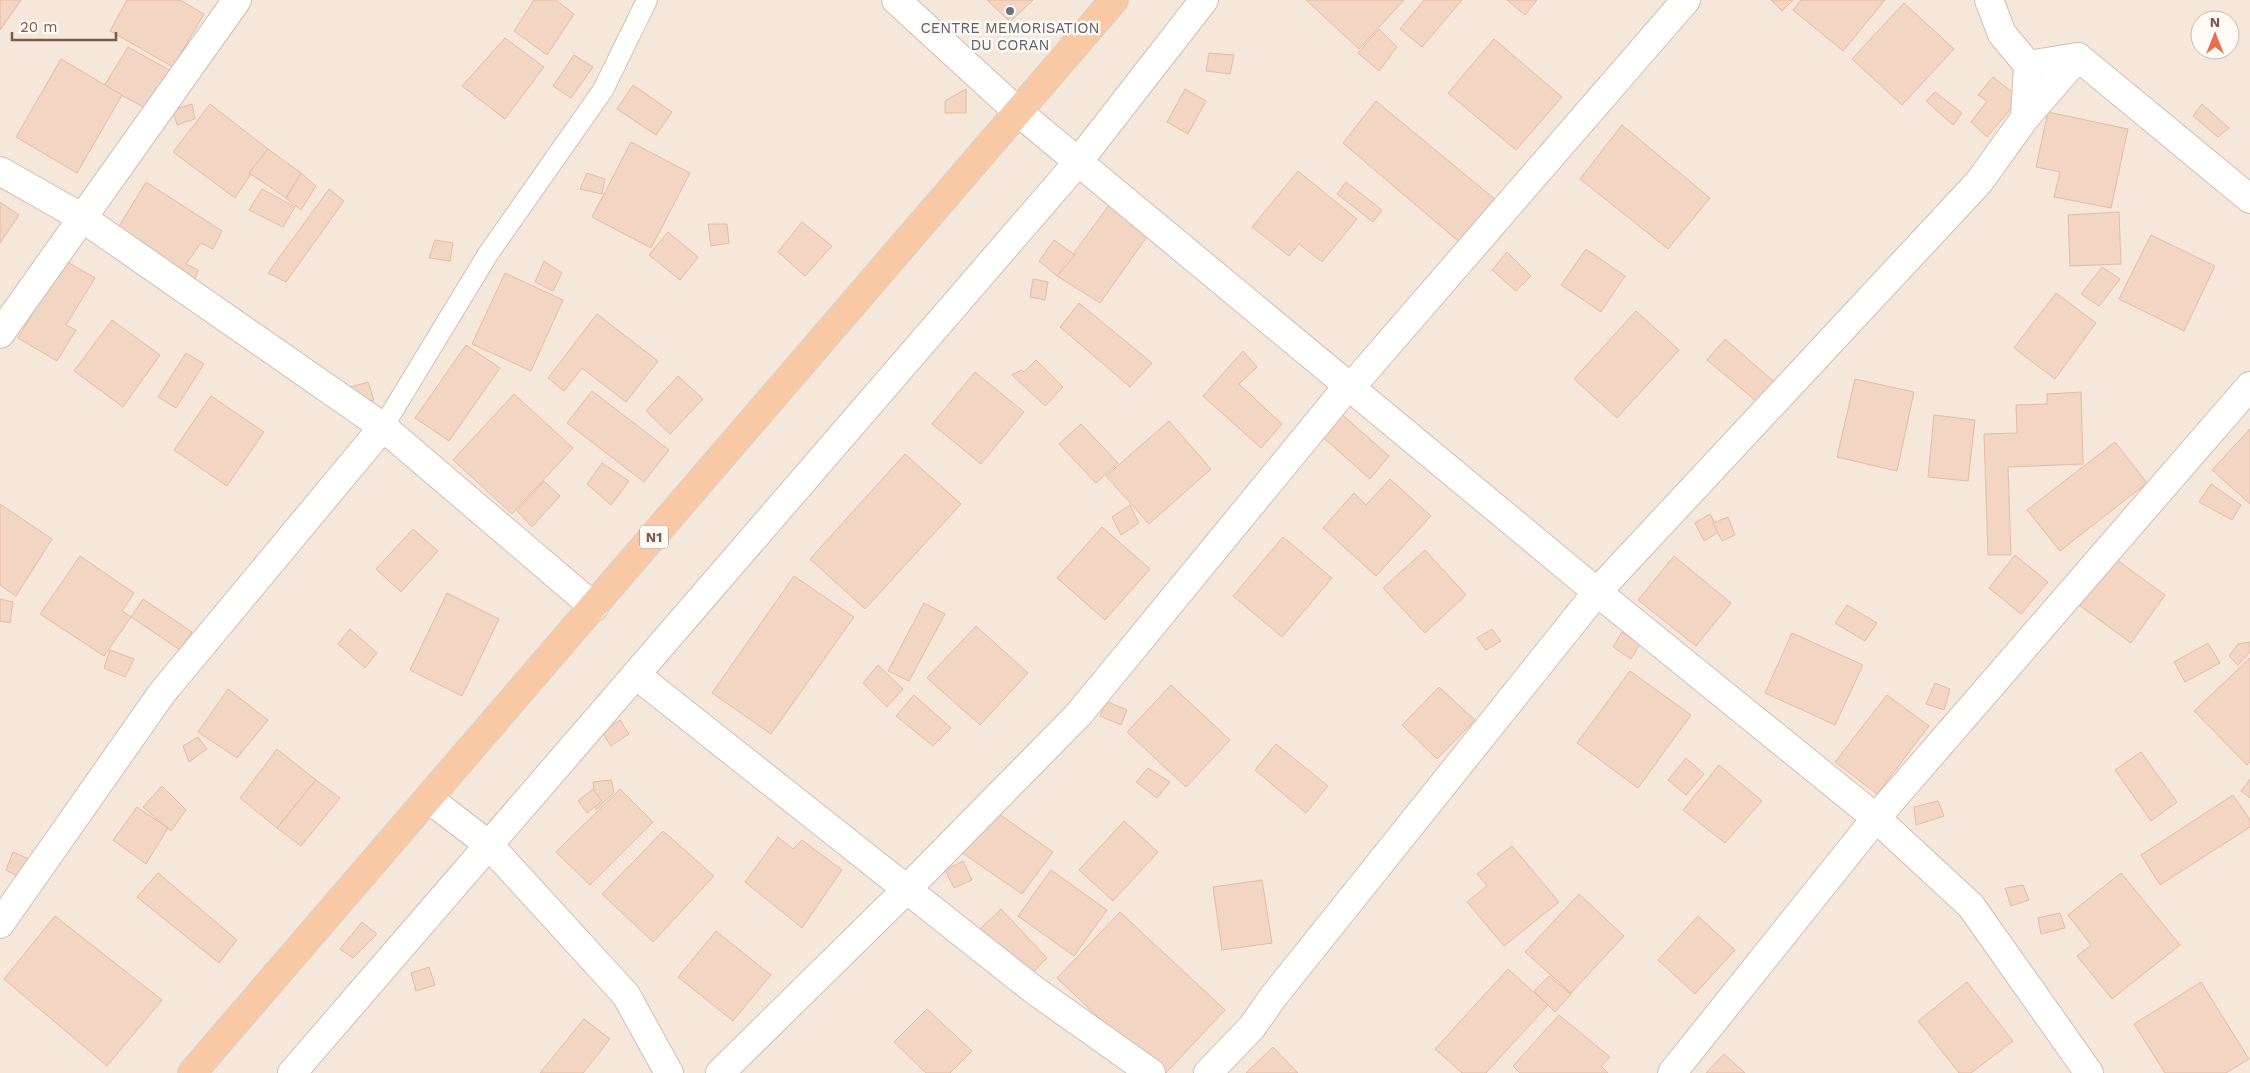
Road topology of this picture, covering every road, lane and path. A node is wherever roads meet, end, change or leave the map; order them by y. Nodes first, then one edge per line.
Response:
1 (237, 0) edge
2 (647, 0) edge
3 (896, 0) edge
4 (1114, 0) edge
5 (1204, 0) edge
6 (1686, 0) edge
7 (1989, 0) edge
8 (2078, 57) junction
9 (2028, 65) junction
10 (1017, 111) junction
11 (2025, 118) junction
12 (1078, 162) junction
13 (0, 171) edge
14 (2250, 199) edge
15 (81, 217) junction
16 (0, 334) edge
17 (1348, 386) junction
18 (2250, 386) edge
19 (383, 427) junction
20 (1597, 592) junction
21 (594, 606) junction
22 (636, 674) junction
23 (429, 799) junction
24 (1876, 818) junction
25 (489, 845) junction
26 (906, 889) junction
27 (0, 924) edge
28 (192, 1073) edge
29 (292, 1073) edge
30 (669, 1073) edge
31 (720, 1073) edge
32 (1151, 1073) edge
33 (1208, 1073) edge
34 (1672, 1073) edge
35 (2089, 1073) edge

1 - 15 street
2 - 19 lane
3 - 10 street
4 - 10 highway, N1
5 - 12 street
6 - 17 street
7 - 9 street
8 - 9 street
8 - 11 street
8 - 14 street
9 - 11 street
10 - 12 street
10 - 21 highway, N1
11 - 20 street
12 - 17 street
12 - 22 street
13 - 15 street
15 - 16 street
15 - 19 street
17 - 20 street
17 - 26 street
18 - 24 street
19 - 21 street
19 - 27 street
20 - 24 street
20 - 33 street
21 - 23 highway, N1
22 - 25 street
22 - 26 street
23 - 25 street
23 - 28 highway, N1
24 - 34 street
24 - 35 street
25 - 29 street
25 - 30 street
26 - 31 street
26 - 32 street

